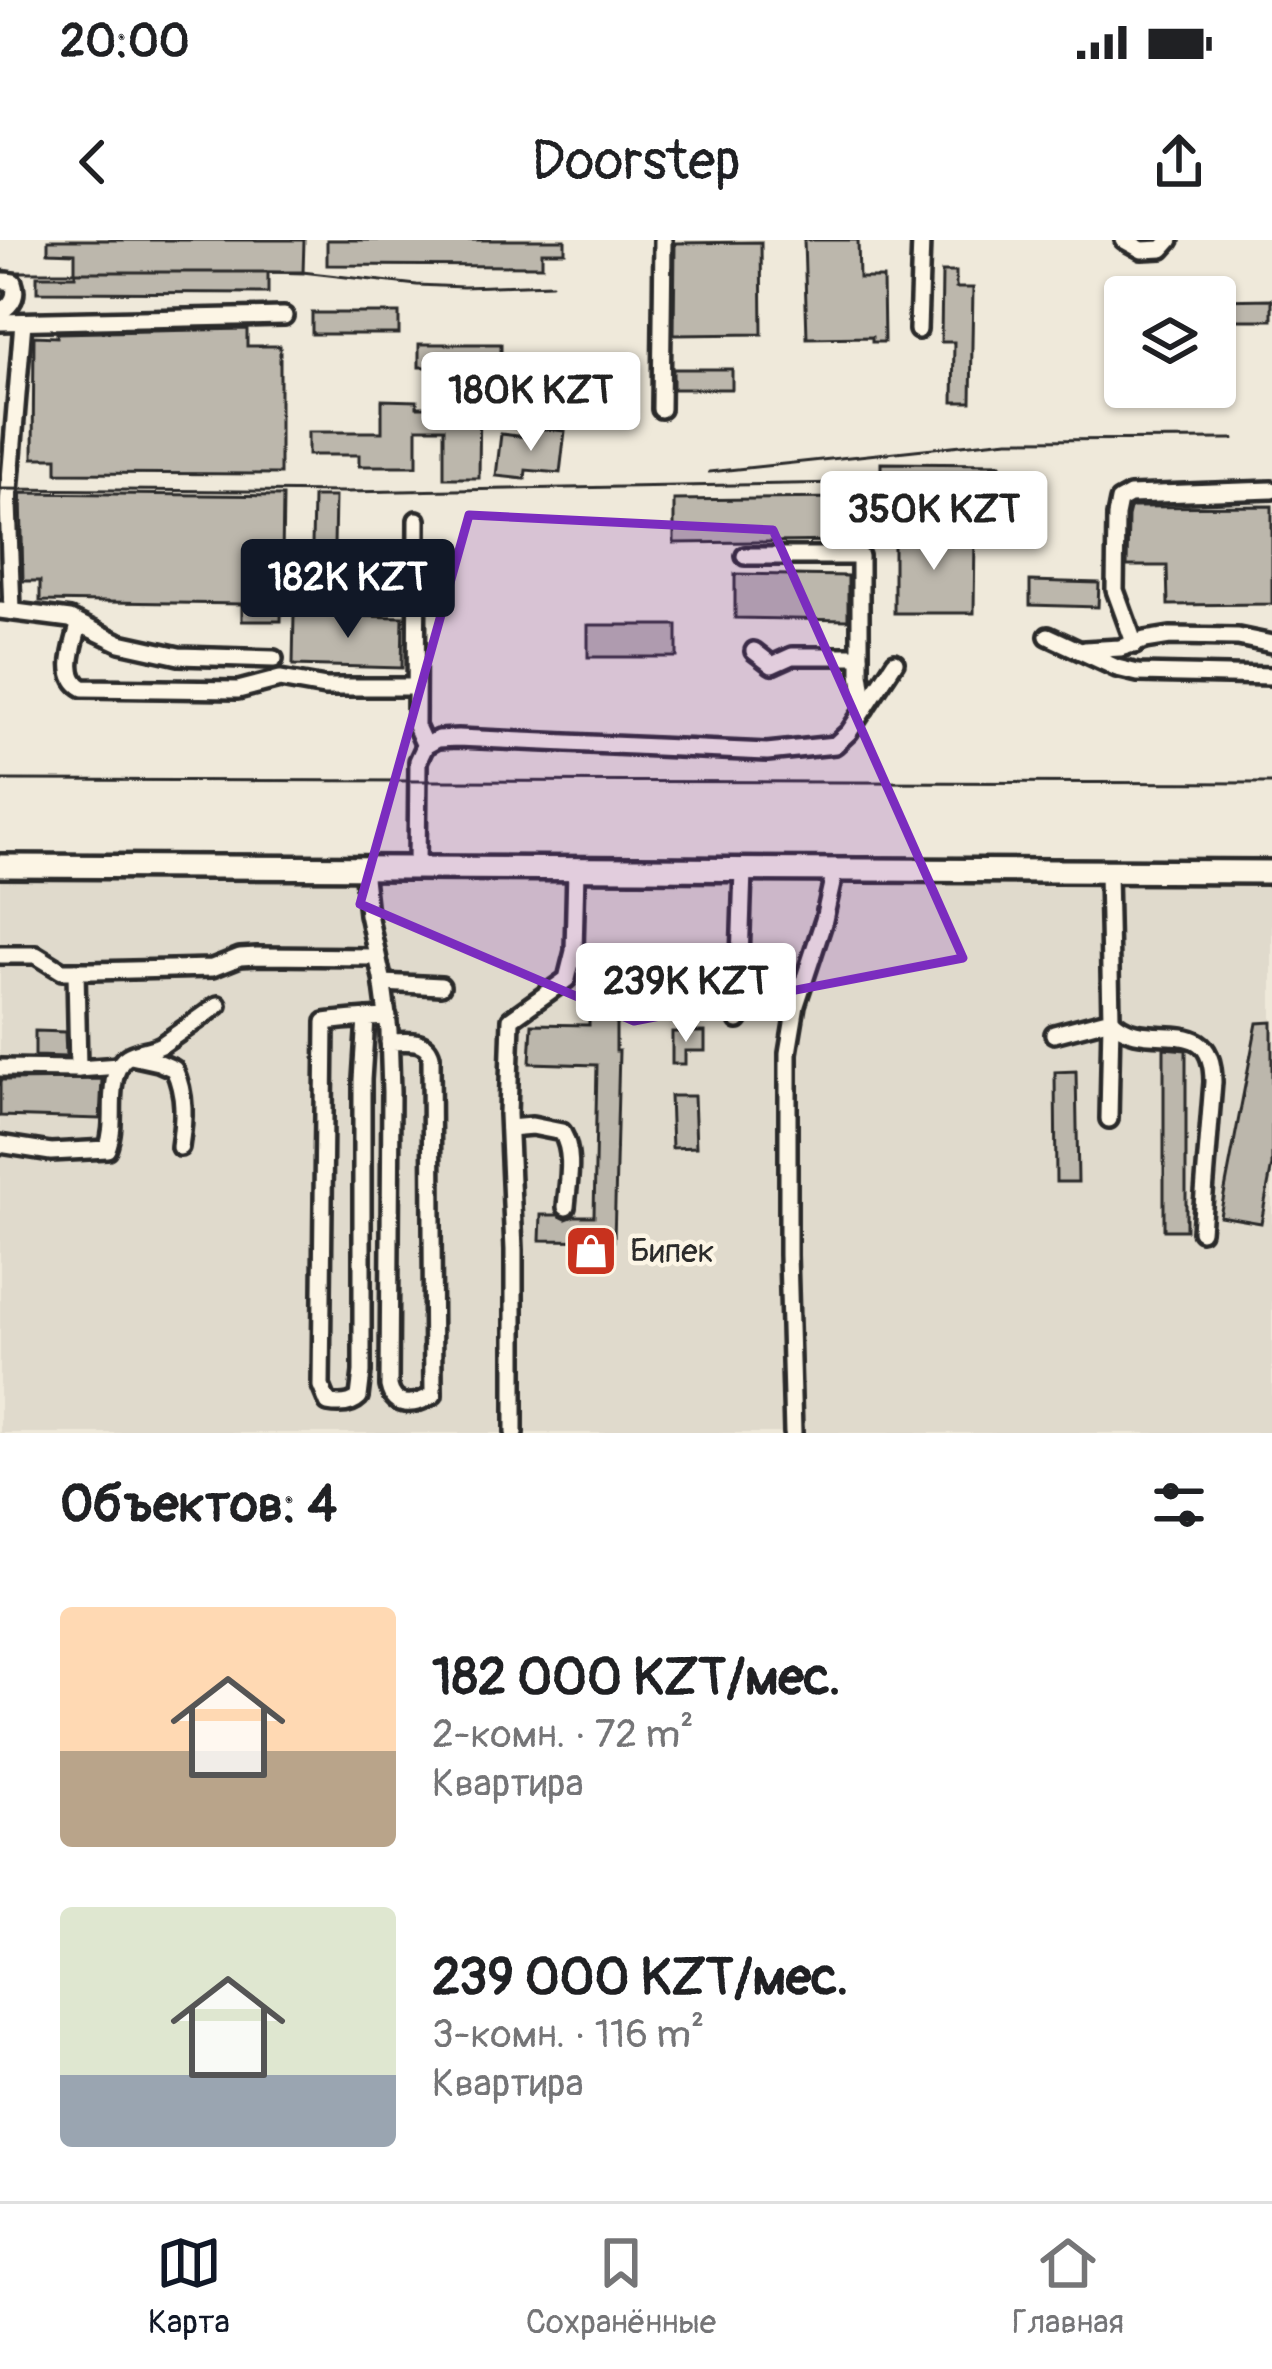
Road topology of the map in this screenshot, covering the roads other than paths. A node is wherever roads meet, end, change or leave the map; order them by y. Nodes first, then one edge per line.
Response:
1 (664, 240) edge
2 (921, 240) edge
3 (1124, 240) edge
4 (1171, 240) edge
5 (0, 280) edge
6 (0, 312) edge
7 (284, 316) dead end
8 (0, 322) edge
9 (23, 322) junction
10 (918, 330) dead end
11 (661, 409) dead end
12 (1272, 490) edge
13 (417, 520) dead end
14 (745, 556) dead end
15 (6, 610) edge
16 (79, 625) junction
17 (1048, 637) dead end
18 (1272, 644) edge
19 (1135, 645) junction
20 (1076, 650) junction
21 (754, 651) dead end
22 (860, 656) junction
23 (274, 659) dead end
24 (895, 662) dead end
25 (1272, 676) edge
26 (416, 686) junction
27 (865, 708) junction
28 (425, 746) junction
29 (0, 866) edge
30 (363, 868) junction
31 (417, 868) junction
32 (576, 869) junction
33 (742, 870) junction
34 (835, 870) junction
35 (1108, 872) junction
36 (1272, 872) edge
37 (0, 955) edge
38 (376, 957) junction
39 (76, 970) junction
40 (382, 983) junction
41 (441, 986) dead end
42 (218, 1005) dead end
43 (388, 1017) junction
44 (366, 1018) junction
45 (1111, 1019) junction
46 (738, 1020) dead end
47 (1054, 1034) dead end
48 (389, 1042) junction
49 (123, 1061) junction
50 (0, 1068) edge
51 (78, 1069) junction
52 (1109, 1119) dead end
53 (508, 1128) junction
54 (0, 1144) edge
55 (179, 1147) dead end
56 (566, 1207) dead end
57 (1201, 1231) dead end
58 (514, 1433) edge
59 (793, 1433) edge

1 - 11 street
2 - 10 street
3 - 4 street
5 - 6 street
7 - 9 street
8 - 9 street
9 - 15 street
12 - 19 street
13 - 26 street
14 - 22 street
15 - 16 street
16 - 23 street
16 - 26 street
17 - 20 street
18 - 19 street
19 - 20 street
20 - 25 street
21 - 22 street
22 - 27 street
24 - 27 street
26 - 28 street
27 - 28 street
28 - 31 street
29 - 30 main road
30 - 31 main road
30 - 38 street
31 - 32 main road
32 - 33 main road
32 - 53 street
33 - 34 main road
33 - 46 street
34 - 35 main road
34 - 59 street
35 - 36 main road
35 - 45 street
37 - 39 street
38 - 39 street
38 - 40 street
39 - 51 street
40 - 41 street
40 - 43 street
42 - 49 street
43 - 44 street
43 - 48 street
44 - 44 street
45 - 47 street
45 - 52 street
45 - 57 street
48 - 48 street
49 - 51 street
49 - 54 street
49 - 55 street
50 - 51 street
53 - 56 street
53 - 58 street

